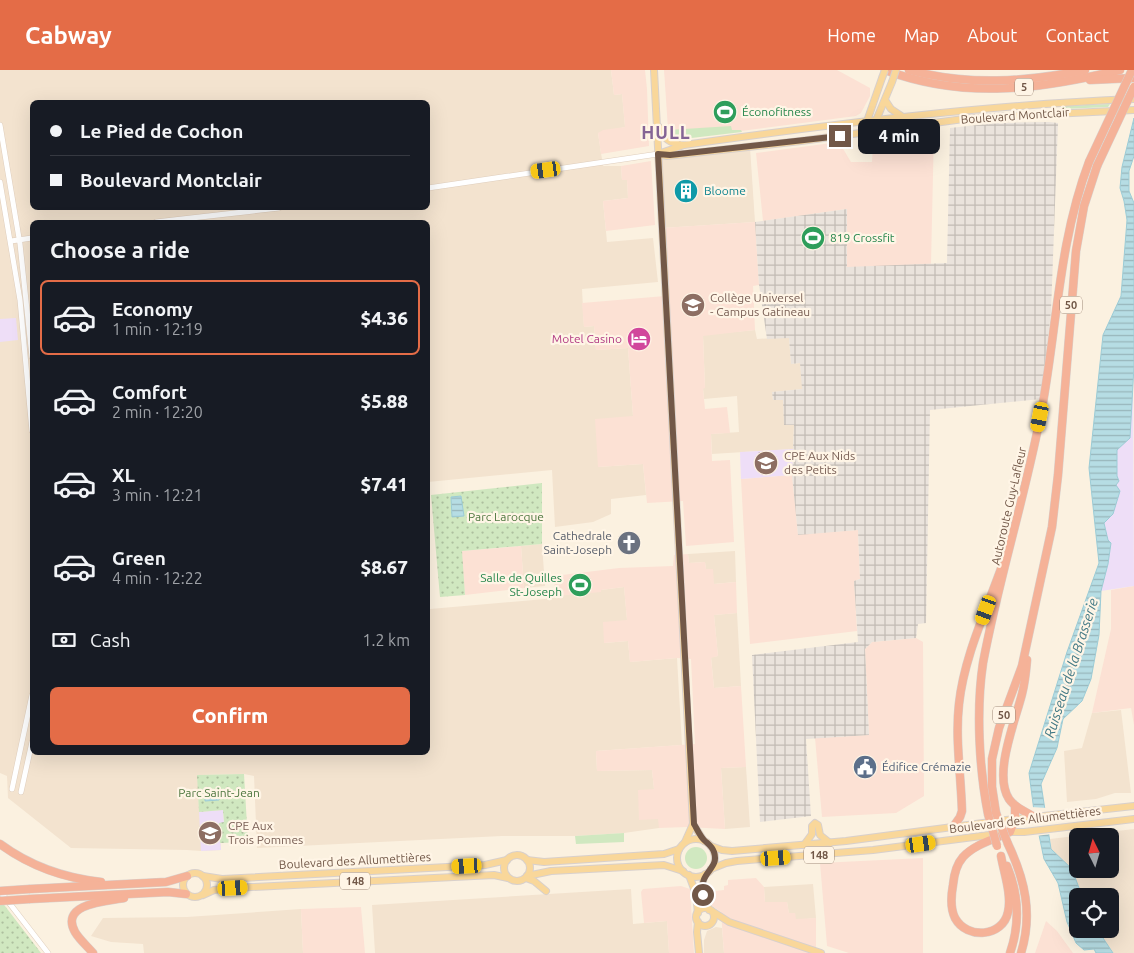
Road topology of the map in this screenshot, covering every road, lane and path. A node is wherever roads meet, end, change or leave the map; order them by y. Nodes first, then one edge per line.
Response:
1 (654, 70) edge
2 (885, 70) edge
3 (896, 70) edge
4 (909, 70) edge
5 (1084, 70) edge
6 (1120, 70) edge
7 (1132, 70) edge
8 (1134, 78) edge
9 (1068, 81) junction
10 (1134, 87) edge
11 (1130, 99) edge
12 (885, 100) junction
13 (1134, 110) edge
14 (903, 117) junction
15 (877, 121) junction
16 (657, 122) junction
17 (866, 122) junction
18 (0, 125) edge
19 (872, 131) junction
20 (864, 132) junction
21 (684, 145) junction
22 (658, 154) junction
23 (0, 182) edge
24 (430, 188) edge
25 (261, 210) edge
26 (174, 220) edge
27 (30, 238) edge
28 (20, 240) junction
29 (11, 241) junction
30 (30, 338) edge
31 (30, 408) edge
32 (1017, 522) junction
33 (1032, 618) junction
34 (30, 704) edge
35 (30, 751) edge
36 (12, 789) dead end
37 (21, 792) dead end
38 (1014, 806) junction
39 (1134, 806) edge
40 (992, 814) junction
41 (1030, 816) junction
42 (1015, 819) junction
43 (1134, 820) edge
44 (694, 824) junction
45 (954, 827) junction
46 (1010, 832) junction
47 (704, 841) junction
48 (685, 842) junction
49 (830, 843) junction
50 (0, 844) edge
51 (804, 845) junction
52 (711, 846) junction
53 (679, 849) junction
54 (1001, 856) junction
55 (507, 860) junction
56 (527, 860) junction
57 (708, 872) junction
58 (686, 873) junction
59 (187, 876) junction
60 (203, 876) junction
61 (526, 877) junction
62 (508, 878) junction
63 (133, 884) junction
64 (0, 891) edge
65 (546, 891) dead end
66 (156, 893) junction
67 (186, 894) junction
68 (203, 895) junction
69 (0, 901) edge
70 (710, 910) junction
71 (698, 913) junction
72 (698, 922) junction
73 (729, 922) junction
74 (710, 925) junction
75 (698, 940) junction
76 (48, 953) edge
77 (93, 953) edge
78 (699, 953) edge
79 (821, 953) edge
80 (1010, 953) edge
81 (1021, 953) edge

1 - 16 main road
2 - 9 highway, 5
2 - 17 main road, bridge
3 - 12 main road, bridge
4 - 5 highway, 5
6 - 9 highway, 5
7 - 32 highway, Autoroute Guy-Lafleur / 50, bridge
8 - 9 highway
10 - 33 highway, Autoroute Guy-Lafleur / 50, bridge
11 - 14 main road, Boulevard Montclair
12 - 14 main road
12 - 15 main road
13 - 19 main road, Boulevard Montclair
14 - 15 main road, Boulevard Montclair
15 - 17 main road, Boulevard Montclair
15 - 19 main road
16 - 21 main road
16 - 22 main road
17 - 20 main road
17 - 21 main road, Boulevard Montclair
18 - 28 street
19 - 20 main road, Boulevard Montclair
20 - 22 main road, Boulevard Montclair
21 - 22 main road, Boulevard Montclair
22 - 24 street, Boulevard Montclair
22 - 44 main road
23 - 29 street
25 - 26 street
27 - 28 street
28 - 29 street
28 - 30 street
29 - 31 street
32 - 40 highway, Autoroute Guy-Lafleur / 50
32 - 45 highway
33 - 38 highway
33 - 40 highway, Autoroute Guy-Lafleur / 50
34 - 36 street
35 - 37 street
38 - 41 highway
38 - 42 highway
39 - 41 main road, Boulevard des Allumettières
40 - 54 highway, Autoroute Guy-Lafleur / 50, bridge
40 - 81 highway, Autoroute Guy-Lafleur / 50, bridge
41 - 42 main road, Boulevard des Allumettières
42 - 45 main road, Boulevard des Allumettières
42 - 46 highway
43 - 46 main road, Boulevard des Allumettières
44 - 47 main road
44 - 48 main road
45 - 49 main road, Boulevard des Allumettières / 148
46 - 54 highway
46 - 57 main road, Boulevard des Allumettières / 148
47 - 48 main road
47 - 52 main road
48 - 53 main road
49 - 51 main road, Boulevard des Allumettières / 148
49 - 51 main road
50 - 63 highway
51 - 52 main road, Boulevard des Allumettières / 148
52 - 57 main road
53 - 56 main road
53 - 58 main road
54 - 80 highway, Autoroute Guy-Lafleur / 50
55 - 56 main road
55 - 60 main road, Boulevard des Allumettières / 148
55 - 62 main road
56 - 61 main road
57 - 58 main road
57 - 70 main road
58 - 61 main road
58 - 71 main road
59 - 60 main road
59 - 63 highway
59 - 67 main road
60 - 68 main road
61 - 62 main road
61 - 65 main road
62 - 68 main road, Boulevard des Allumettières / 148
63 - 64 highway, bridge
64 - 76 street
66 - 67 highway
66 - 69 highway, bridge
66 - 77 highway
67 - 68 main road
70 - 71 main road
70 - 73 main road
70 - 74 main road
71 - 72 main road
72 - 74 main road
72 - 75 main road
73 - 74 main road
73 - 79 main road
74 - 75 main road
75 - 78 main road

